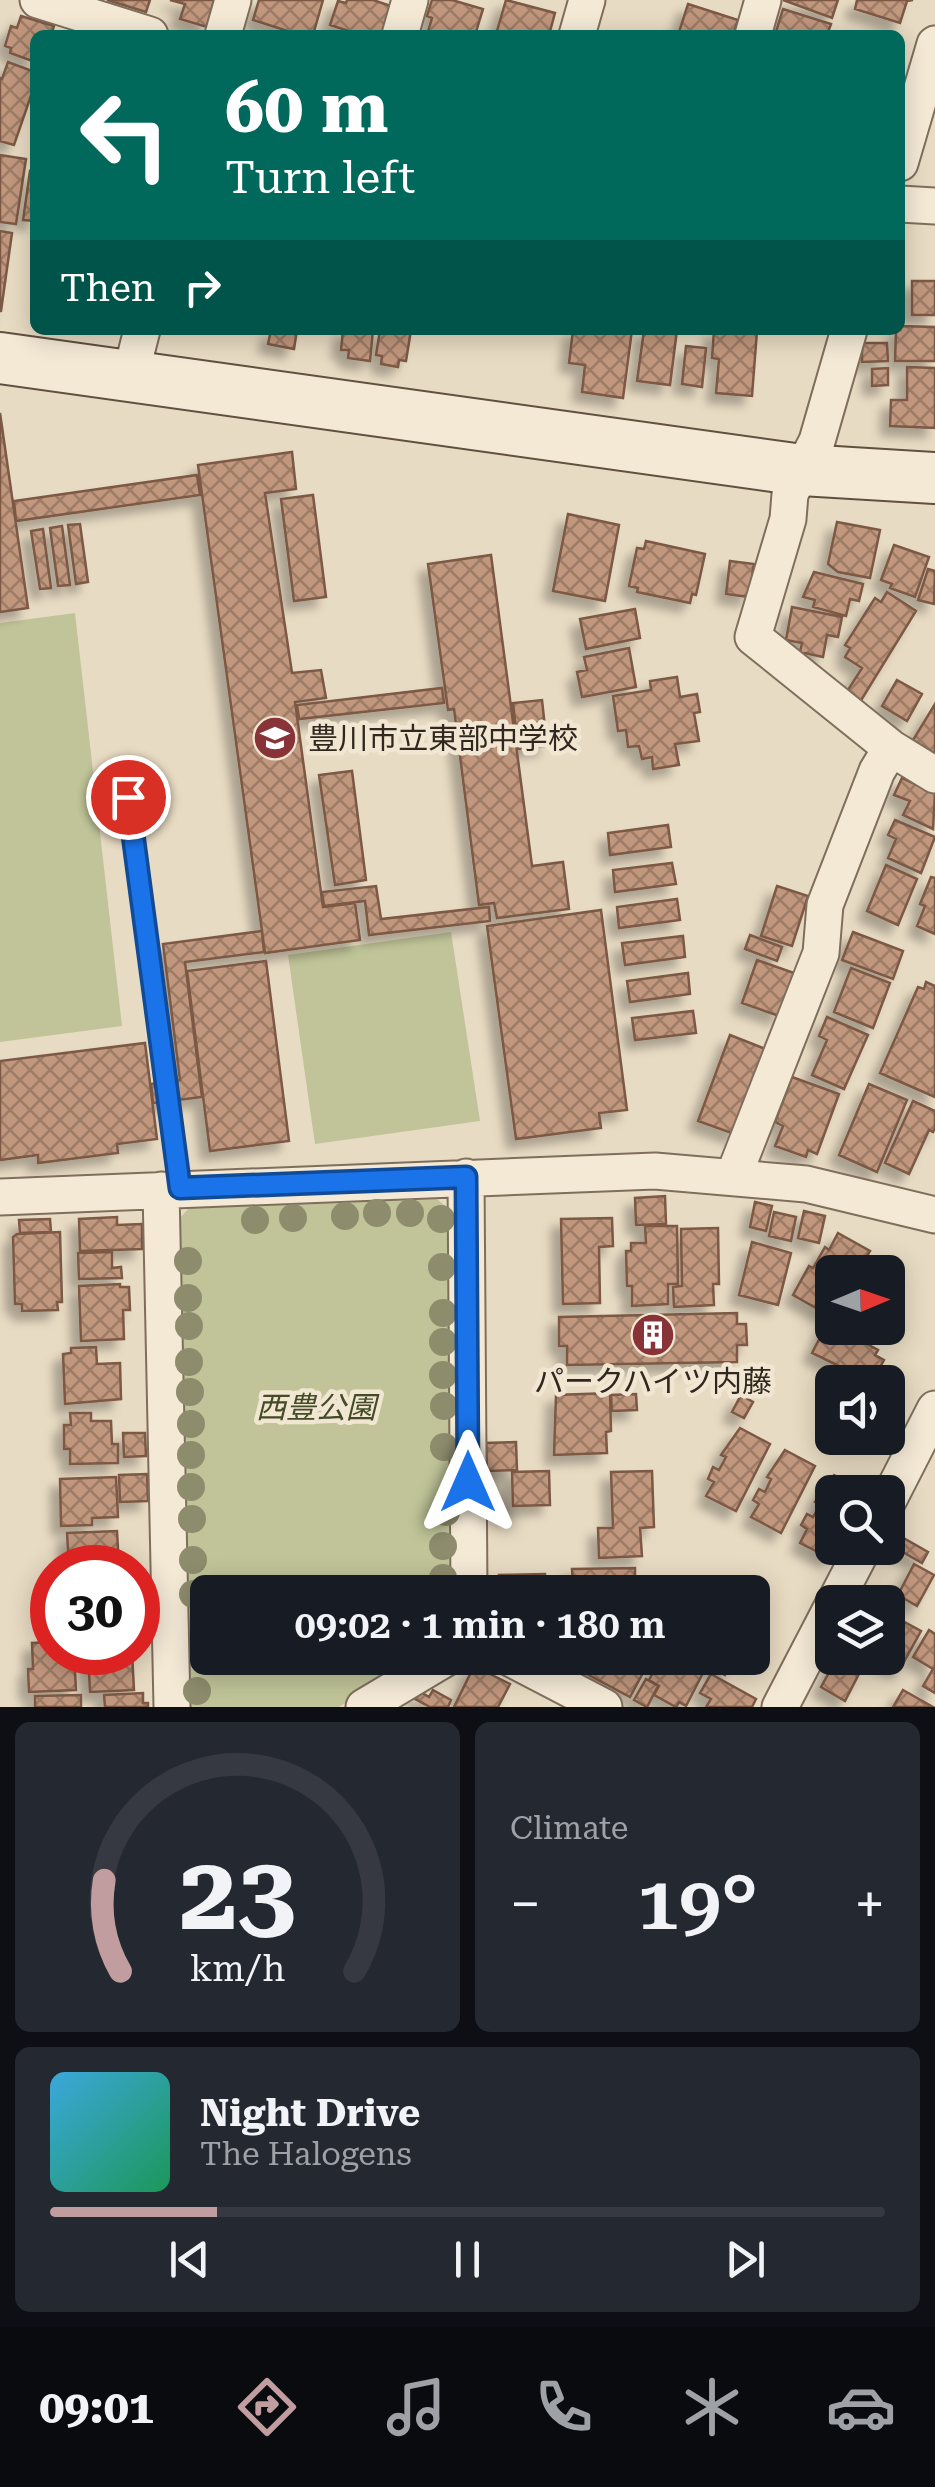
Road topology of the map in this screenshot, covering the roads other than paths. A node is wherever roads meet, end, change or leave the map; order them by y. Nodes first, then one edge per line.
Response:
1 (38, 0) edge
2 (234, 0) edge
3 (410, 0) edge
4 (587, 0) edge
5 (763, 0) edge
6 (134, 30) edge
7 (225, 30) edge
8 (401, 30) edge
9 (578, 30) edge
10 (754, 30) edge
11 (935, 44) edge
12 (905, 146) edge
13 (905, 204) edge
14 (935, 206) edge
15 (848, 335) edge
16 (136, 354) edge
17 (0, 358) edge
18 (802, 470) junction
19 (935, 478) edge
20 (891, 748) junction
21 (935, 775) edge
22 (128, 797) dead end
23 (734, 1176) junction
24 (466, 1177) junction
25 (171, 1189) junction
26 (0, 1197) edge
27 (935, 1215) edge
28 (935, 1409) edge
29 (901, 1475) edge
30 (468, 1575) edge
31 (815, 1641) edge
32 (418, 1675) edge
33 (543, 1675) edge
34 (172, 1707) edge
35 (364, 1707) edge
36 (604, 1707) edge
37 (780, 1707) edge

1 - 6 street
2 - 7 street
3 - 8 street
4 - 9 street
5 - 10 street
11 - 12 street
13 - 14 street
15 - 18 street
16 - 17 street
16 - 18 street
18 - 19 street
18 - 20 street
20 - 21 street
20 - 23 street
22 - 25 lane
23 - 24 street
23 - 27 street
24 - 25 street
24 - 30 street
25 - 26 street
25 - 34 street
28 - 29 street
31 - 37 street
32 - 35 street
33 - 36 street

